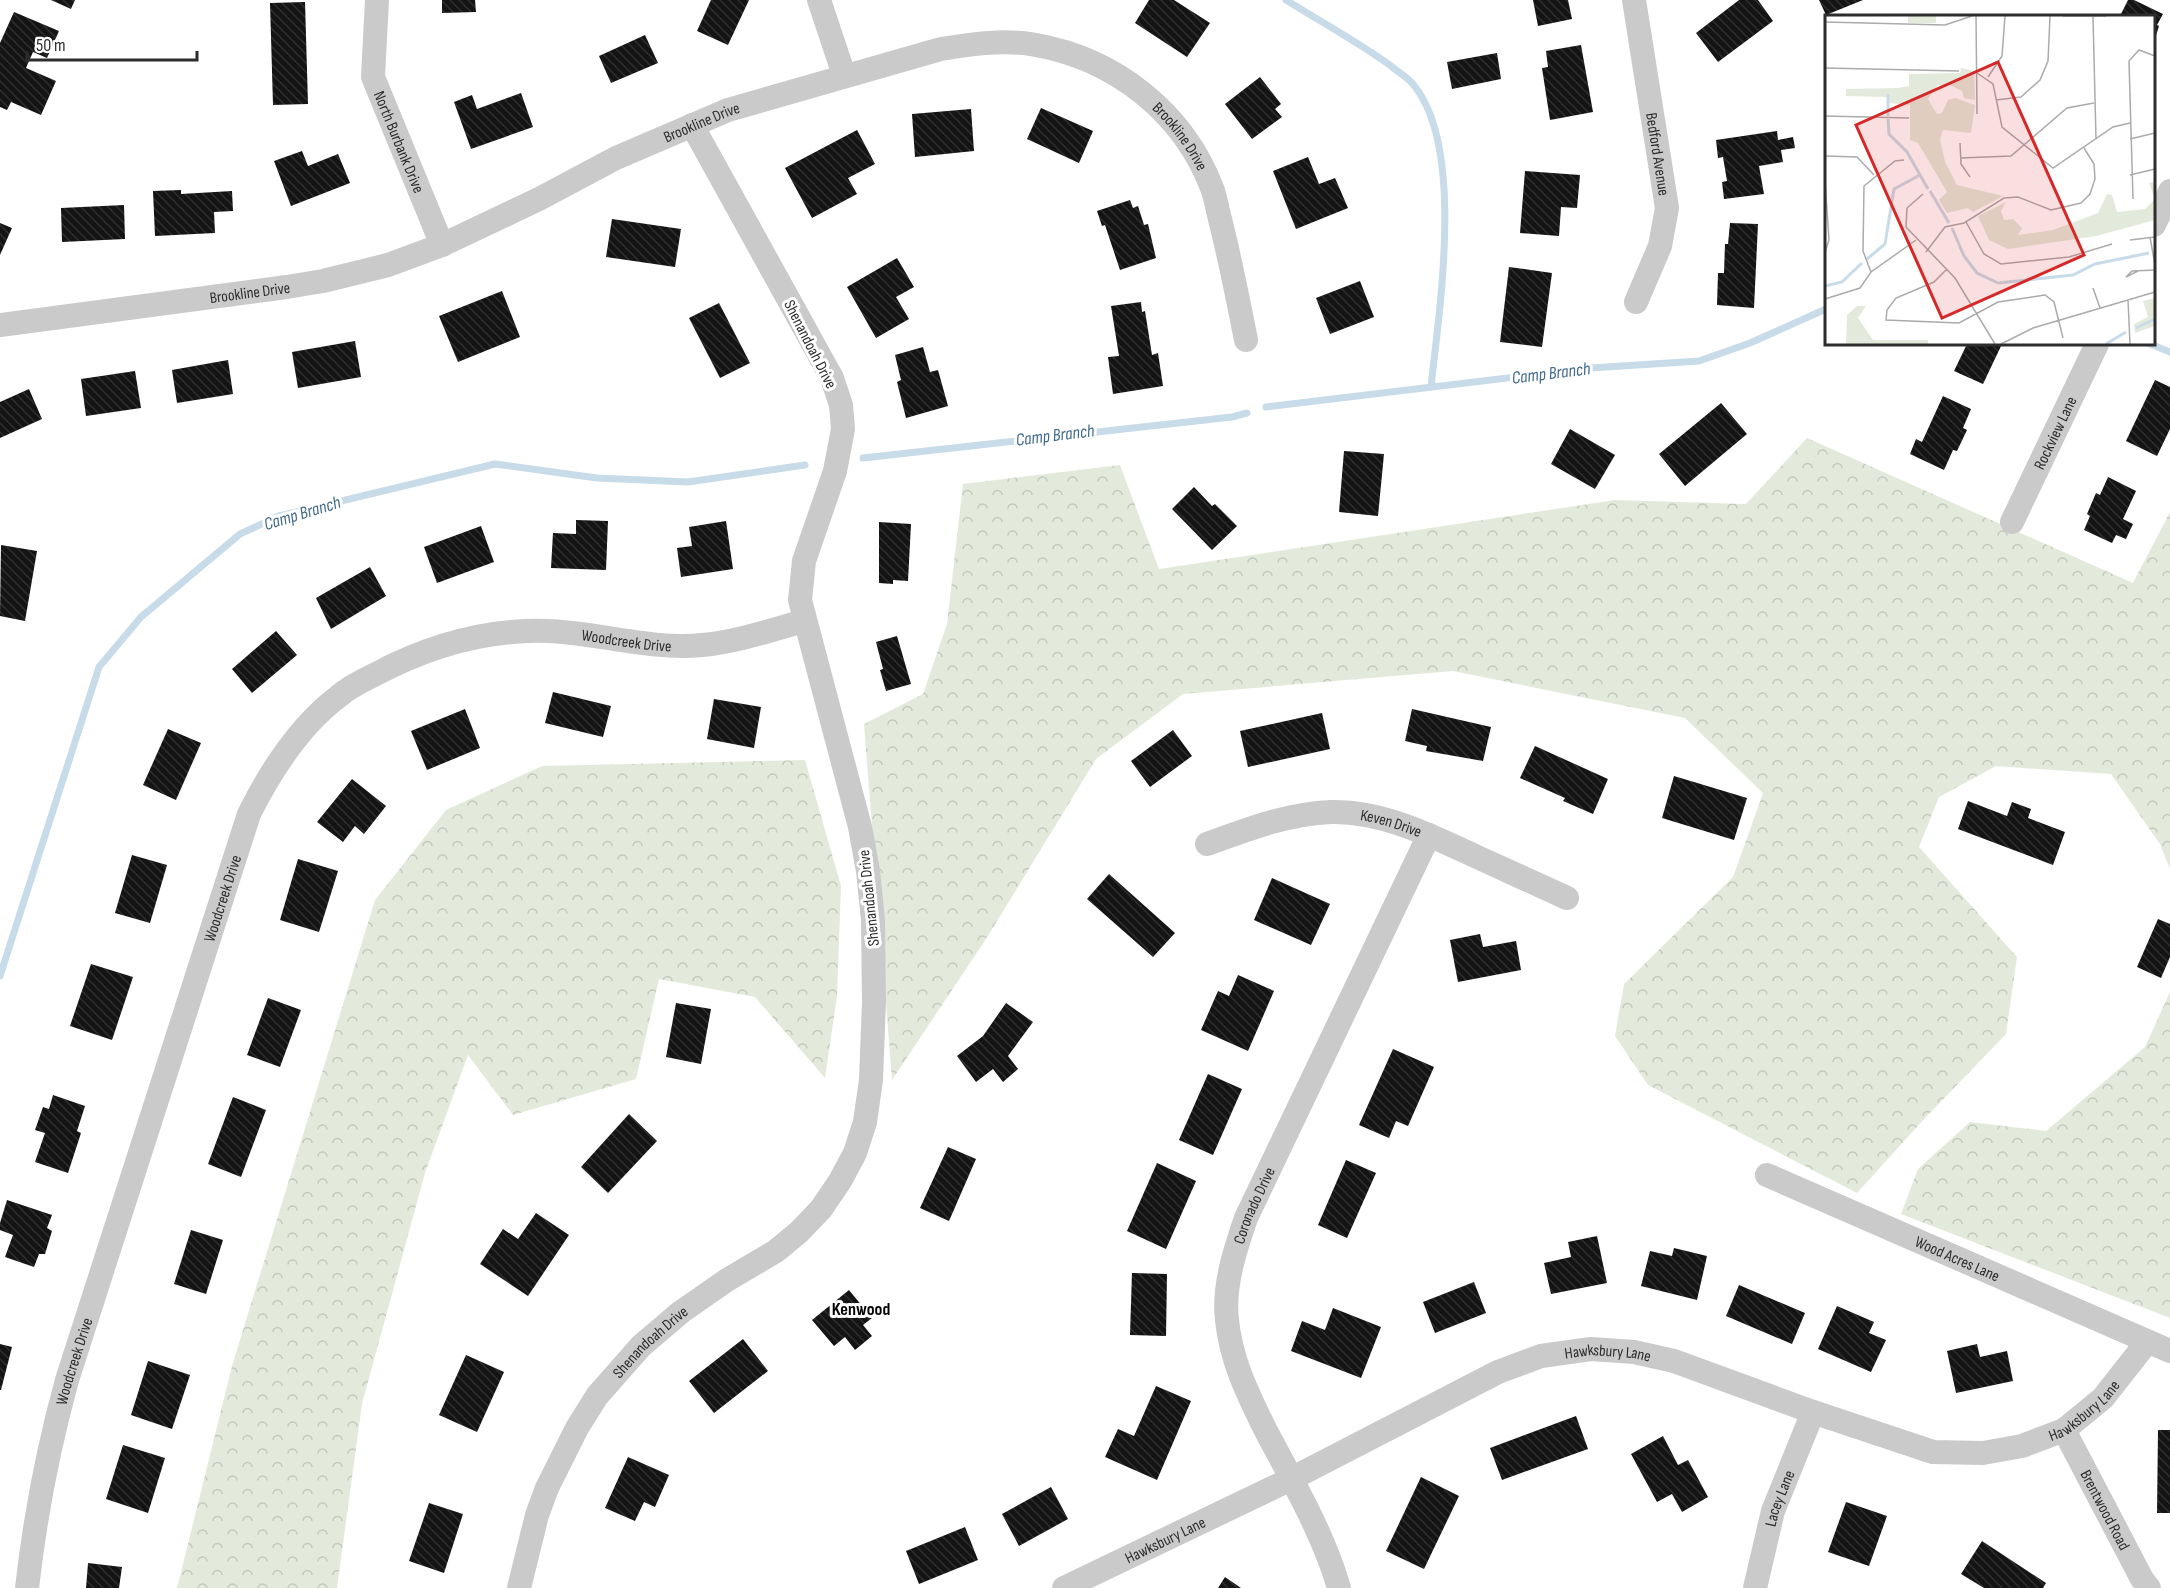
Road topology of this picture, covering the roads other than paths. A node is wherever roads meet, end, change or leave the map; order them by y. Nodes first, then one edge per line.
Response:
1 (377, 0) edge
2 (819, 0) edge
3 (1634, 0) edge
4 (844, 75) junction
5 (692, 125) junction
6 (2170, 191) edge
7 (2155, 223) edge
8 (442, 245) junction
9 (1636, 302) dead end
10 (0, 325) edge
11 (1246, 340) dead end
12 (2097, 345) edge
13 (2012, 522) dead end
14 (804, 621) junction
15 (1429, 835) junction
16 (1207, 844) dead end
17 (1567, 898) dead end
18 (1767, 1175) dead end
19 (2147, 1342) junction
20 (2170, 1351) edge
21 (1813, 1412) junction
22 (2064, 1430) junction
23 (1291, 1479) junction
24 (27, 1588) edge
25 (519, 1588) edge
26 (1064, 1588) edge
27 (1339, 1588) edge
28 (1755, 1588) edge
29 (2149, 1588) edge

1 - 8 street, North Burbank Drive
2 - 4 street
3 - 9 street, Bedford Avenue
4 - 5 street, Brookline Drive
4 - 11 street, Brookline Drive
5 - 8 street, Brookline Drive
5 - 14 street, Shenandoah Drive
6 - 7 street
8 - 10 street, Brookline Drive
12 - 13 street, Rockview Lane
14 - 24 street, Woodcreek Drive
14 - 25 street, Shenandoah Drive
15 - 16 street, Keven Drive
15 - 17 street, Keven Drive
15 - 23 street, Coronado Drive
18 - 19 street, Wood Acres Lane
19 - 20 street, Wood Acres Lane
19 - 22 street, Hawksbury Lane
21 - 22 street, Hawksbury Lane
21 - 23 street, Hawksbury Lane
21 - 28 street, Lacey Lane
22 - 29 street, Brentwood Road
23 - 26 street, Hawksbury Lane
23 - 27 street, Coronado Drive

